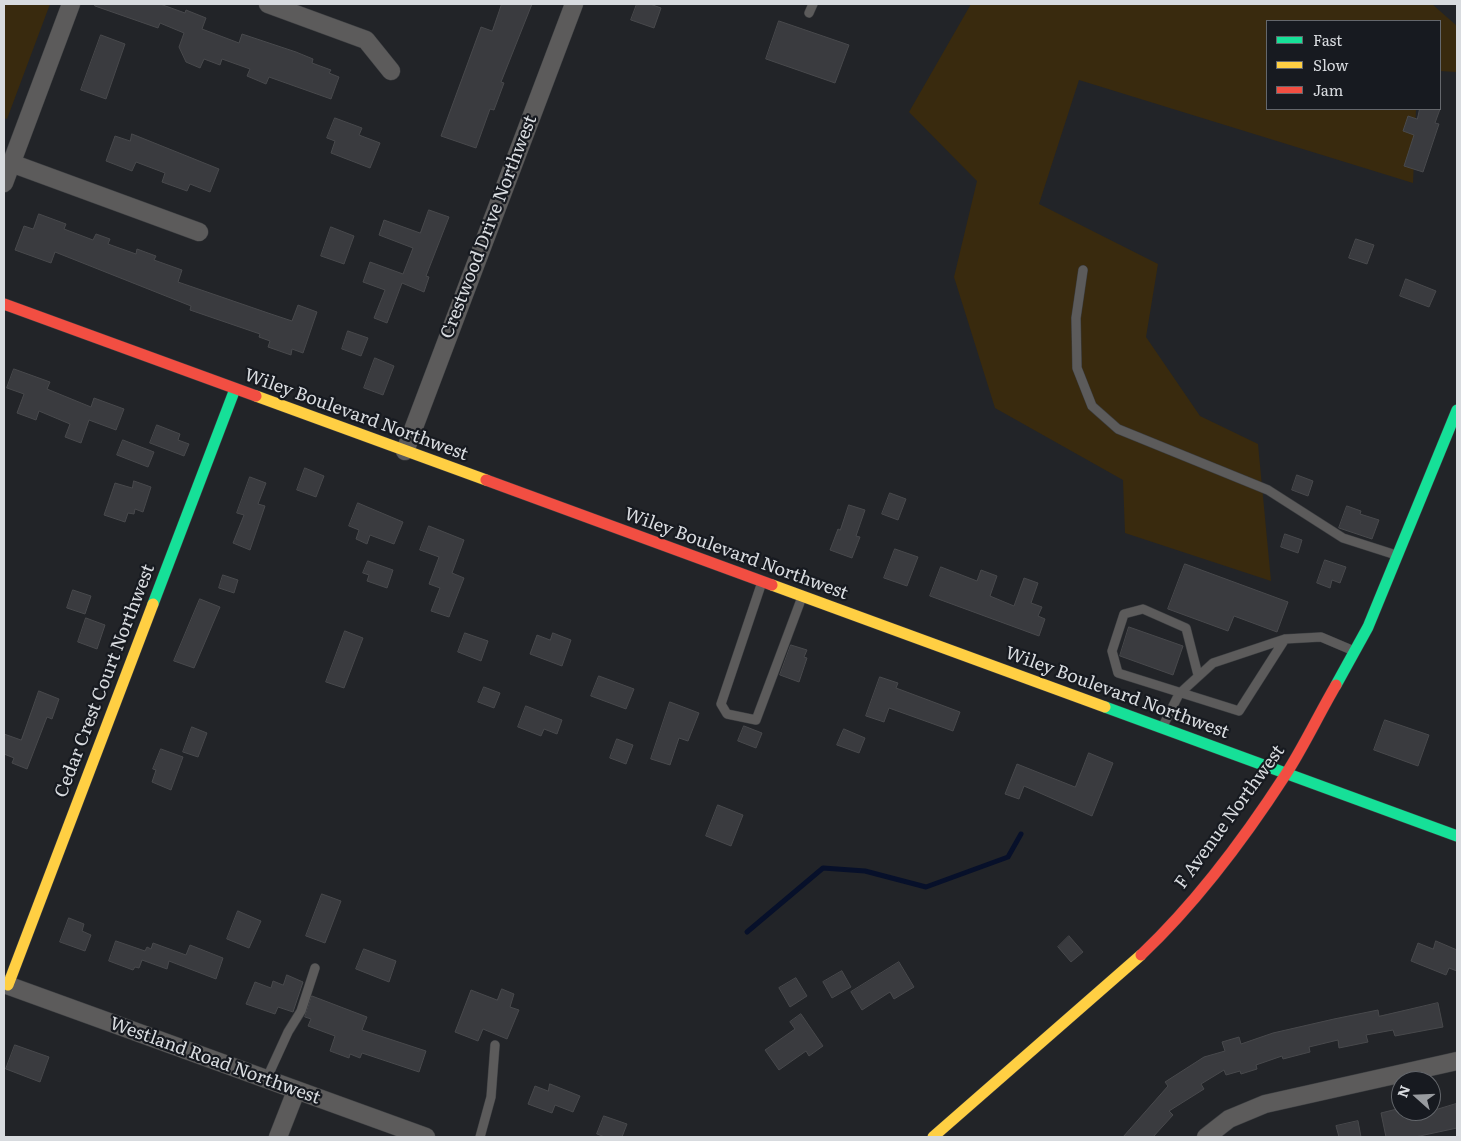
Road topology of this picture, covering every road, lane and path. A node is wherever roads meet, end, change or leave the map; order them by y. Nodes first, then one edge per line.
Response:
1 (71, 4) edge
2 (268, 4) edge
3 (574, 4) edge
4 (813, 4) edge
5 (809, 13) dead end
6 (391, 71) dead end
7 (11, 163) junction
8 (4, 183) edge
9 (199, 232) dead end
10 (1083, 270) dead end
11 (4, 304) edge
12 (235, 389) junction
13 (1457, 410) edge
14 (405, 451) junction
15 (1399, 556) junction
16 (762, 582) junction
17 (802, 596) junction
18 (1285, 639) junction
19 (1354, 651) junction
20 (1198, 675) junction
21 (1179, 694) junction
22 (1162, 728) junction
23 (1286, 774) junction
24 (1457, 836) edge
25 (315, 968) dead end
26 (6, 985) edge
27 (495, 1045) dead end
28 (1457, 1061) edge
29 (266, 1080) junction
30 (296, 1091) junction
31 (278, 1137) edge
32 (426, 1137) edge
33 (480, 1137) edge
34 (933, 1137) edge
35 (1206, 1137) edge

1 - 7 street
2 - 6 street
3 - 14 street, Crestwood Drive Northwest
4 - 5 lane
7 - 8 street
7 - 9 street
10 - 15 lane
11 - 12 street, Wiley Boulevard Northwest
12 - 14 street, Wiley Boulevard Northwest
12 - 26 street, Cedar Crest Court Northwest
13 - 15 street, F Avenue Northwest
14 - 16 street, Wiley Boulevard Northwest
15 - 19 street, F Avenue Northwest
16 - 17 street, Wiley Boulevard Northwest
16 - 17 lane
17 - 22 street, Wiley Boulevard Northwest
18 - 19 lane
18 - 20 lane
18 - 21 lane
19 - 23 street, F Avenue Northwest
20 - 21 lane
20 - 21 lane
21 - 22 lane
22 - 23 street, Wiley Boulevard Northwest
23 - 24 street, Wiley Boulevard Northwest
23 - 34 street, F Avenue Northwest
25 - 29 lane
26 - 29 street, Westland Road Northwest
27 - 33 lane
28 - 35 street
29 - 30 street, Westland Road Northwest
30 - 31 street
30 - 32 street, Westland Road Northwest

